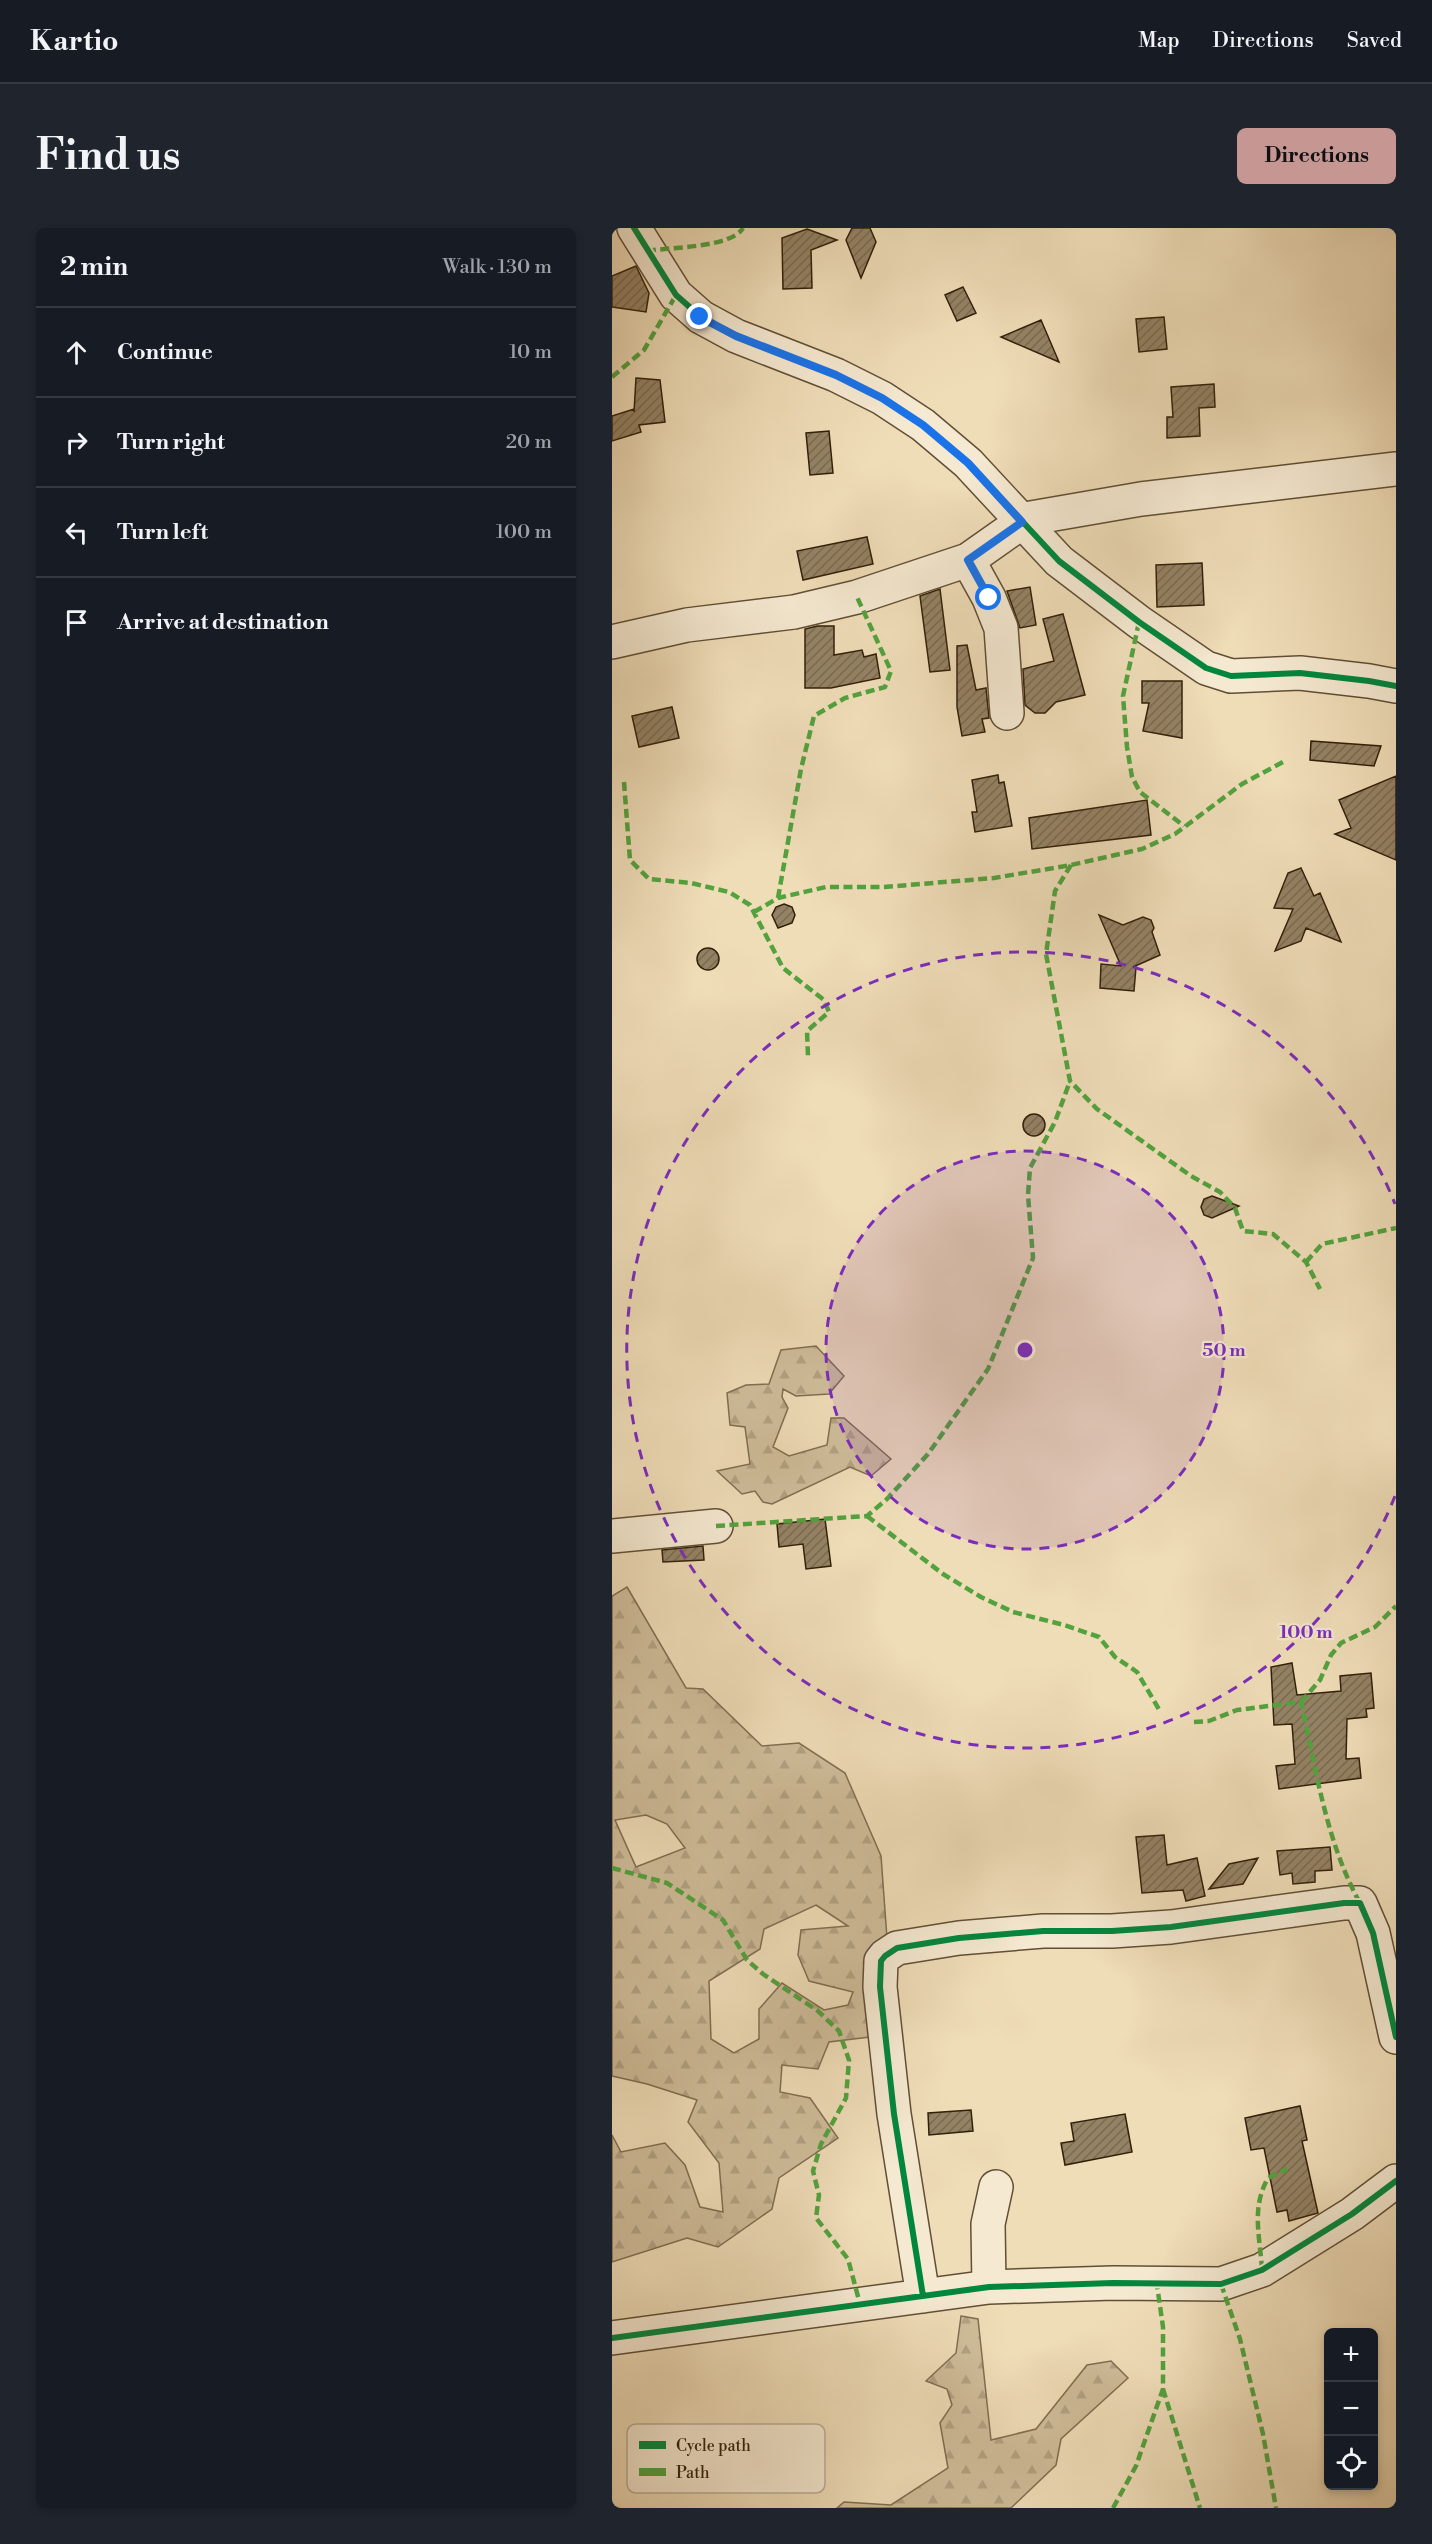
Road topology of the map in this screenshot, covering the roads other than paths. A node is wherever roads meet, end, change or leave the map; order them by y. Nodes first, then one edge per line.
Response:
1 (634, 228) edge
2 (1396, 469) edge
3 (1022, 522) junction
4 (968, 560) junction
5 (612, 642) edge
6 (1396, 686) edge
7 (1007, 713) dead end
8 (716, 1526) dead end
9 (612, 1536) edge
10 (1396, 2037) edge
11 (1396, 2181) edge
12 (996, 2187) dead end
13 (988, 2287) junction
14 (923, 2296) junction
15 (612, 2338) edge

1 - 3 street
2 - 3 street
3 - 4 street
3 - 6 street
4 - 5 street
4 - 7 street
8 - 9 street
10 - 14 street
11 - 13 street
12 - 13 street
13 - 14 street
14 - 15 street

